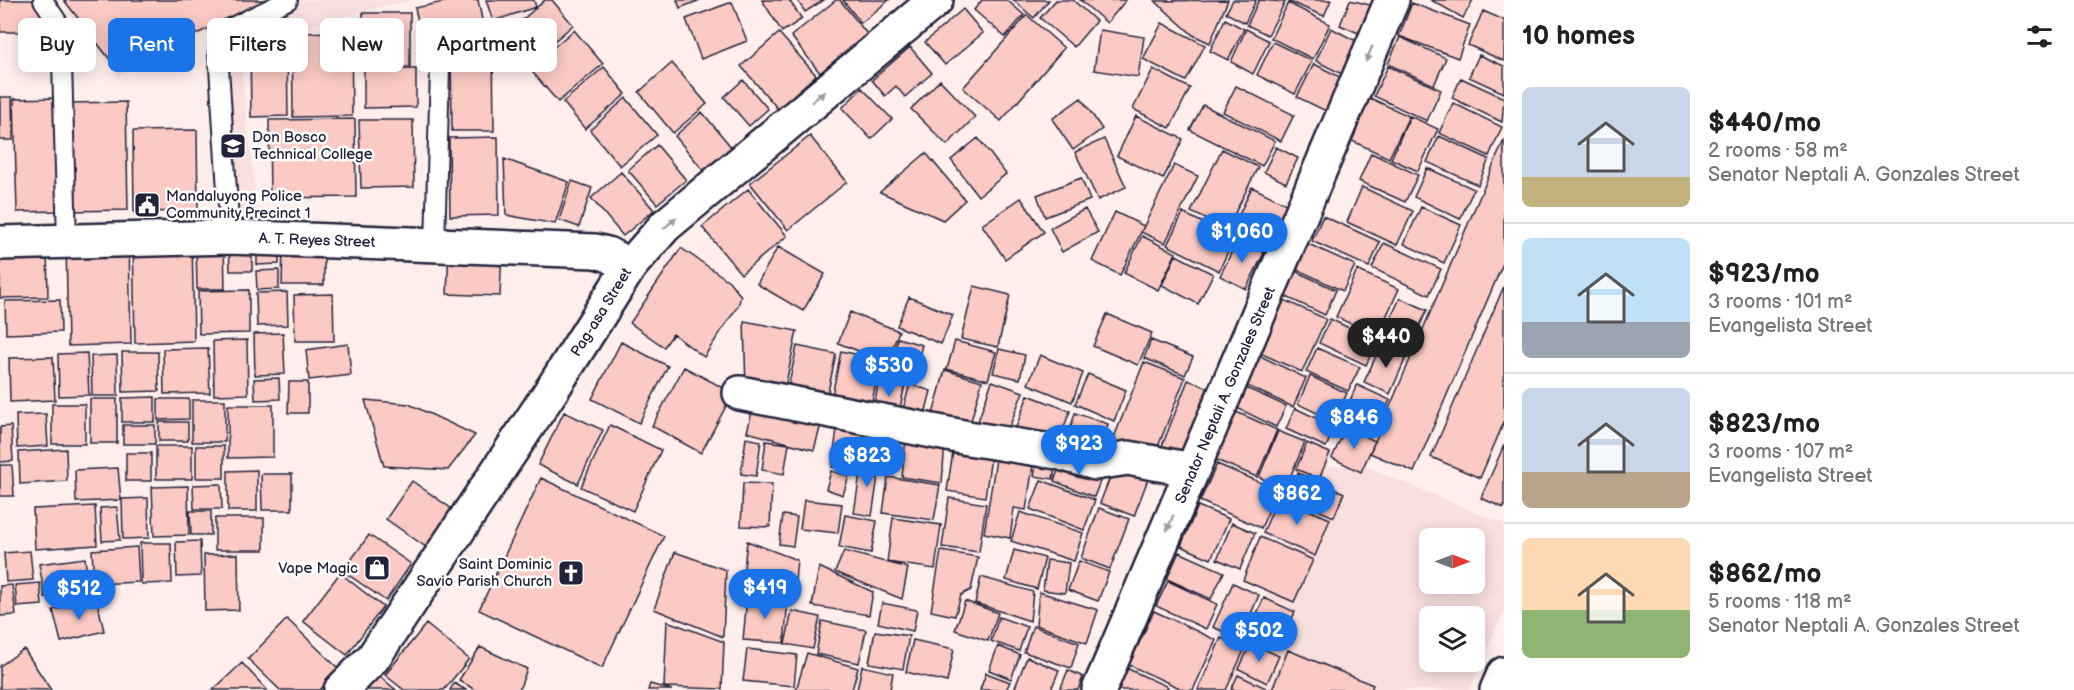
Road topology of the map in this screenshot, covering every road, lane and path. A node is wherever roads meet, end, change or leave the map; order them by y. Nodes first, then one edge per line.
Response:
1 (43, 0) edge
2 (288, 0) edge
3 (936, 0) edge
4 (1392, 0) edge
5 (440, 72) edge
6 (230, 237) junction
7 (67, 241) junction
8 (0, 243) edge
9 (435, 244) junction
10 (630, 266) junction
11 (740, 393) dead end
12 (1192, 470) junction
13 (1504, 674) edge
14 (341, 690) edge
15 (1099, 690) edge
16 (1497, 690) edge

1 - 7 lane
2 - 6 lane
10 -> 3 street, Pag-asa Street
4 -> 12 street, Senator Neptali A. Gonzales Street
5 - 9 lane
6 - 7 street, A. T. Reyes Street
6 - 9 street, A. T. Reyes Street
7 - 8 street, A. T. Reyes Street
9 - 10 street, A. T. Reyes Street
10 - 14 street, Pag-asa Street
11 - 12 street
12 -> 15 street, Senator Neptali A. Gonzales Street
13 - 16 street

